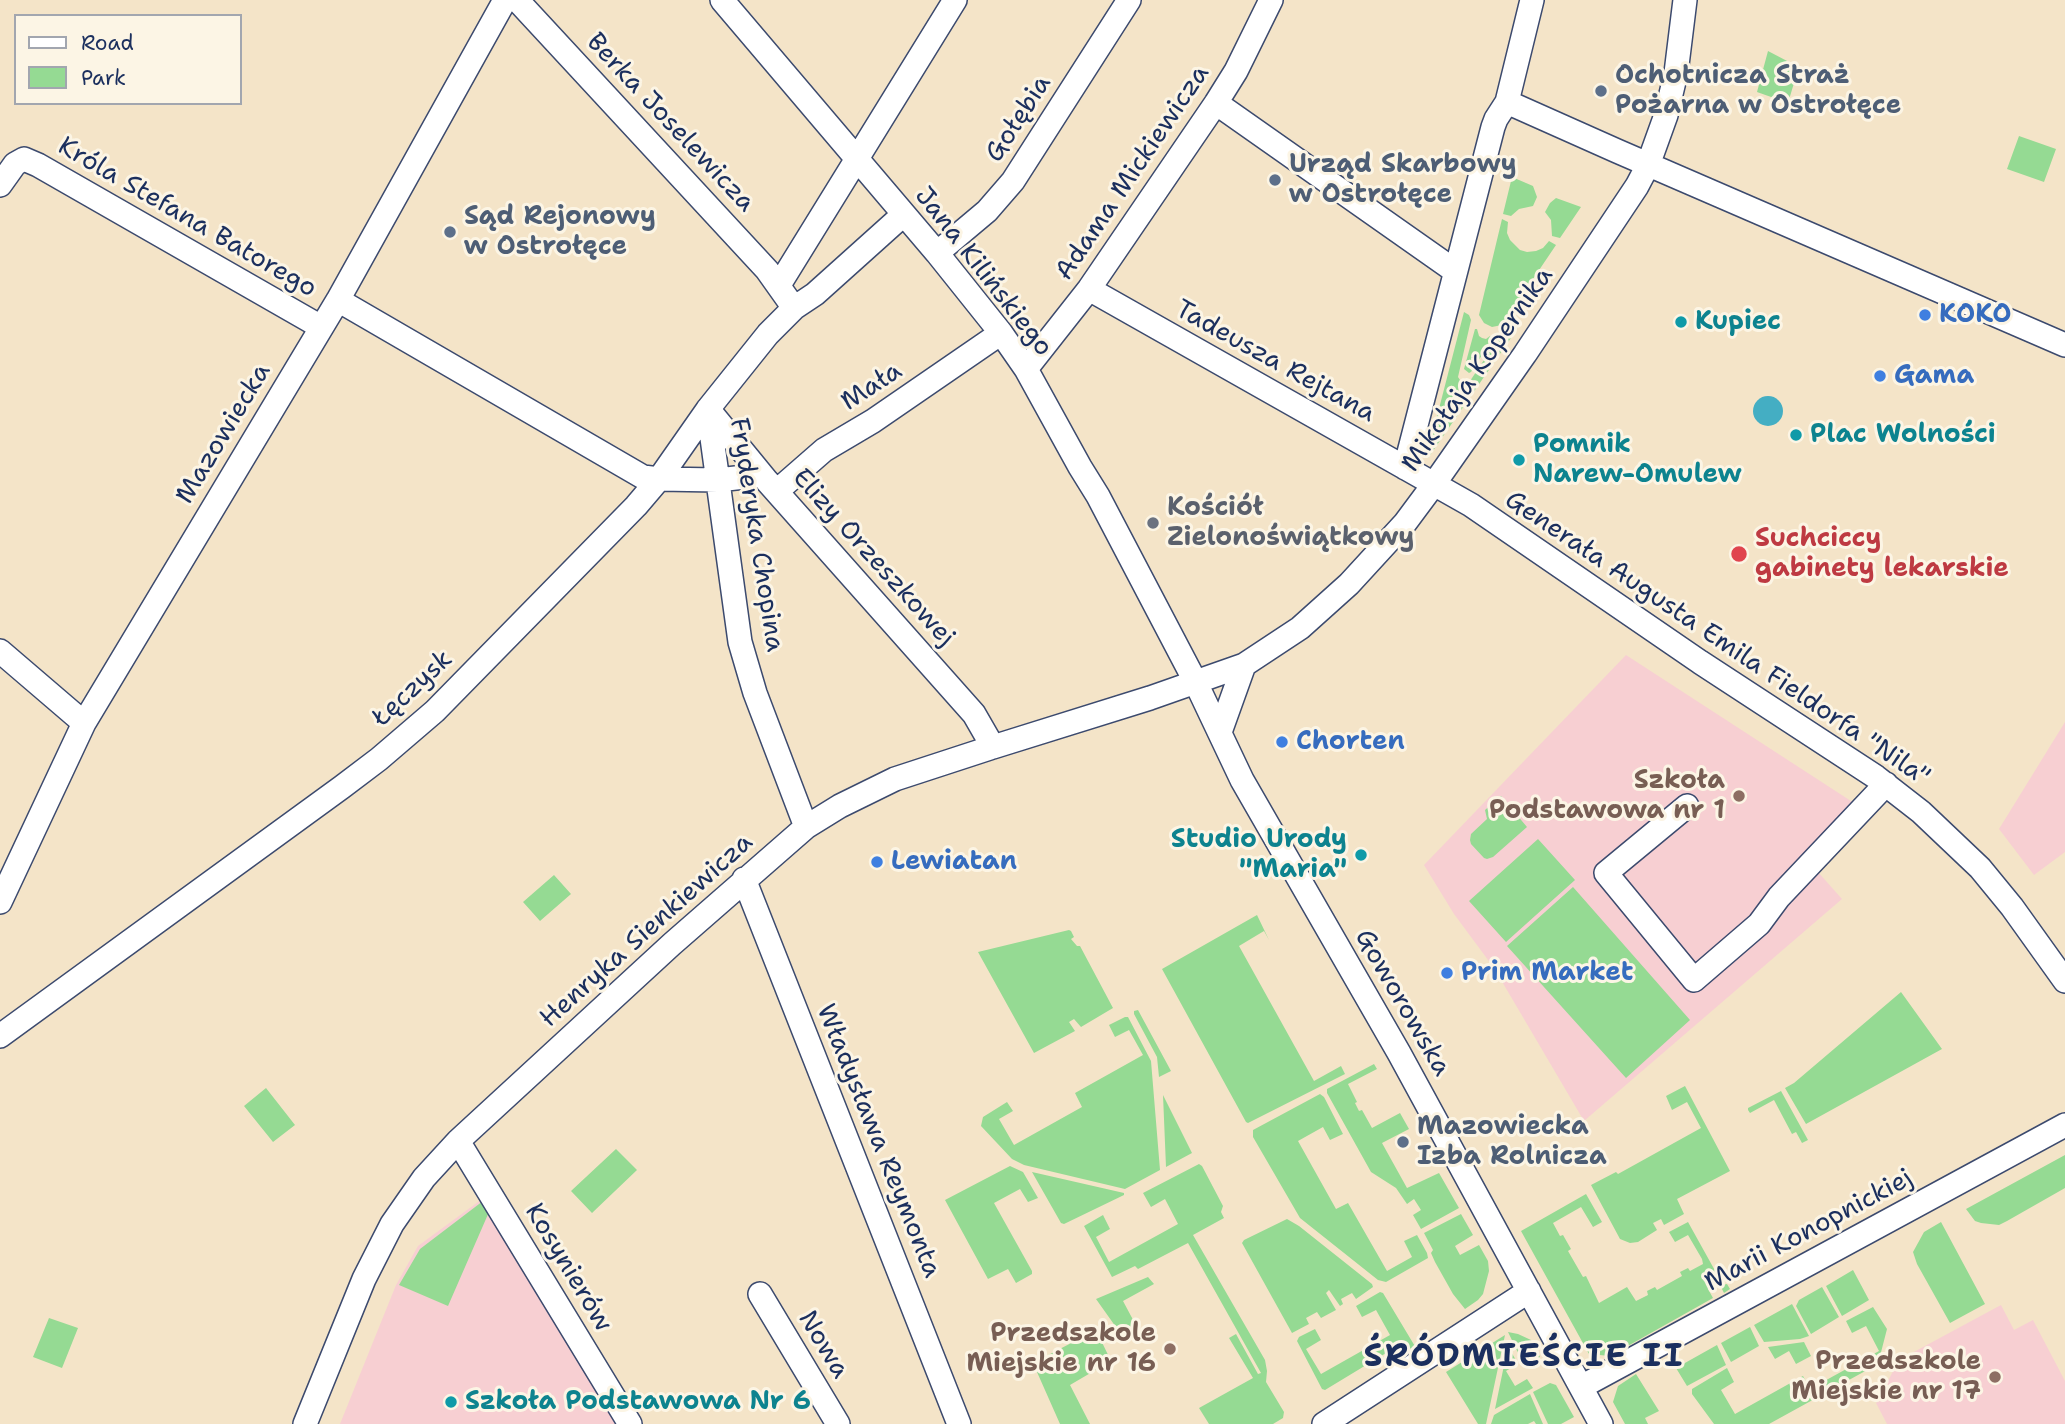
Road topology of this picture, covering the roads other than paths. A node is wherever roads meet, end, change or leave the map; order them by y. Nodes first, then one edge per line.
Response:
1 (505, 0) edge
2 (517, 0) edge
3 (722, 0) edge
4 (955, 0) edge
5 (1129, 0) edge
6 (1272, 0) edge
7 (1532, 0) edge
8 (1685, 0) edge
9 (1507, 102) junction
10 (1216, 103) junction
11 (857, 158) junction
12 (1648, 165) junction
13 (0, 185) edge
14 (903, 215) junction
15 (937, 253) junction
16 (1455, 271) junction
17 (779, 285) junction
18 (1089, 289) junction
19 (338, 300) junction
20 (794, 308) junction
21 (321, 327) junction
22 (1002, 333) junction
23 (2065, 345) edge
24 (1026, 369) junction
25 (708, 409) junction
26 (1405, 468) junction
27 (659, 479) junction
28 (718, 480) junction
29 (769, 483) junction
30 (1434, 484) junction
31 (0, 651) edge
32 (1244, 665) junction
33 (1196, 683) junction
34 (84, 723) junction
35 (1220, 732) junction
36 (993, 747) junction
37 (1886, 784) junction
38 (1687, 806) dead end
39 (806, 828) junction
40 (744, 879) junction
41 (0, 902) edge
42 (2065, 981) edge
43 (0, 1036) edge
44 (2065, 1125) edge
45 (458, 1141) junction
46 (1529, 1291) junction
47 (760, 1294) dead end
48 (1580, 1387) junction
49 (304, 1424) edge
50 (630, 1424) edge
51 (838, 1424) edge
52 (959, 1424) edge
53 (1324, 1424) edge
54 (1601, 1424) edge

1 - 19 street, Mazowiecka
2 - 17 street, Berka Joselewicza
3 - 11 street, Jana Kilińskiego
4 - 11 street
5 - 15 street, Gołębia
6 - 10 street, Adama Mickiewicza
7 - 9 street, Mikołaja Kopernika
8 - 12 street, Mikołaja Kopernika
9 - 12 street
9 - 16 street, Mikołaja Kopernika
10 - 16 street
10 - 18 street, Adama Mickiewicza
11 - 14 street, Jana Kilińskiego
11 - 17 street
12 - 23 street
12 - 30 street, Mikołaja Kopernika
13 - 21 street, Króla Stefana Batorego
14 - 15 street, Jana Kilińskiego
14 - 20 street, Łęczysk
15 - 22 street, Jana Kilińskiego
16 - 26 street, Mikołaja Kopernika
17 - 20 street, Berka Joselewicza
18 - 24 street, Adama Mickiewicza
18 - 26 street, Tadeusza Rejtana
19 - 21 street, Mazowiecka
19 - 27 street
20 - 25 street, Łęczysk
21 - 34 street, Mazowiecka
22 - 24 street, Jana Kilińskiego
22 - 29 street, Mała
24 - 33 street, Jana Kilińskiego
25 - 27 street, Łęczysk
25 - 28 street, Fryderyka Chopina
25 - 29 street, Elizy Orzeszkowej
26 - 30 street, Tadeusza Rejtana
27 - 28 street
27 - 43 street, Łęczysk
28 - 29 street
28 - 39 street, Fryderyka Chopina
29 - 36 street, Elizy Orzeszkowej
30 - 32 street, Mikołaja Kopernika
30 - 37 street, Generała Augusta Emila Fieldorfa "Nila"
31 - 34 street
32 - 33 street, Mikołaja Kopernika
32 - 35 street
33 - 35 street, Goworowska
33 - 36 street, Henryka Sienkiewicza
34 - 41 street, Mazowiecka
35 - 46 street, Goworowska
36 - 39 street, Henryka Sienkiewicza
37 - 38 street
37 - 42 street, Generała Augusta Emila Fieldorfa "Nila"
39 - 40 street, Henryka Sienkiewicza
40 - 45 street, Henryka Sienkiewicza
40 - 52 street, Władysława Reymonta
44 - 48 street, Marii Konopnickiej
45 - 49 street, Henryka Sienkiewicza
45 - 50 street, Kosynierów
46 - 48 street, Goworowska
46 - 53 street
47 - 51 street, Nowa
48 - 54 street, Goworowska

